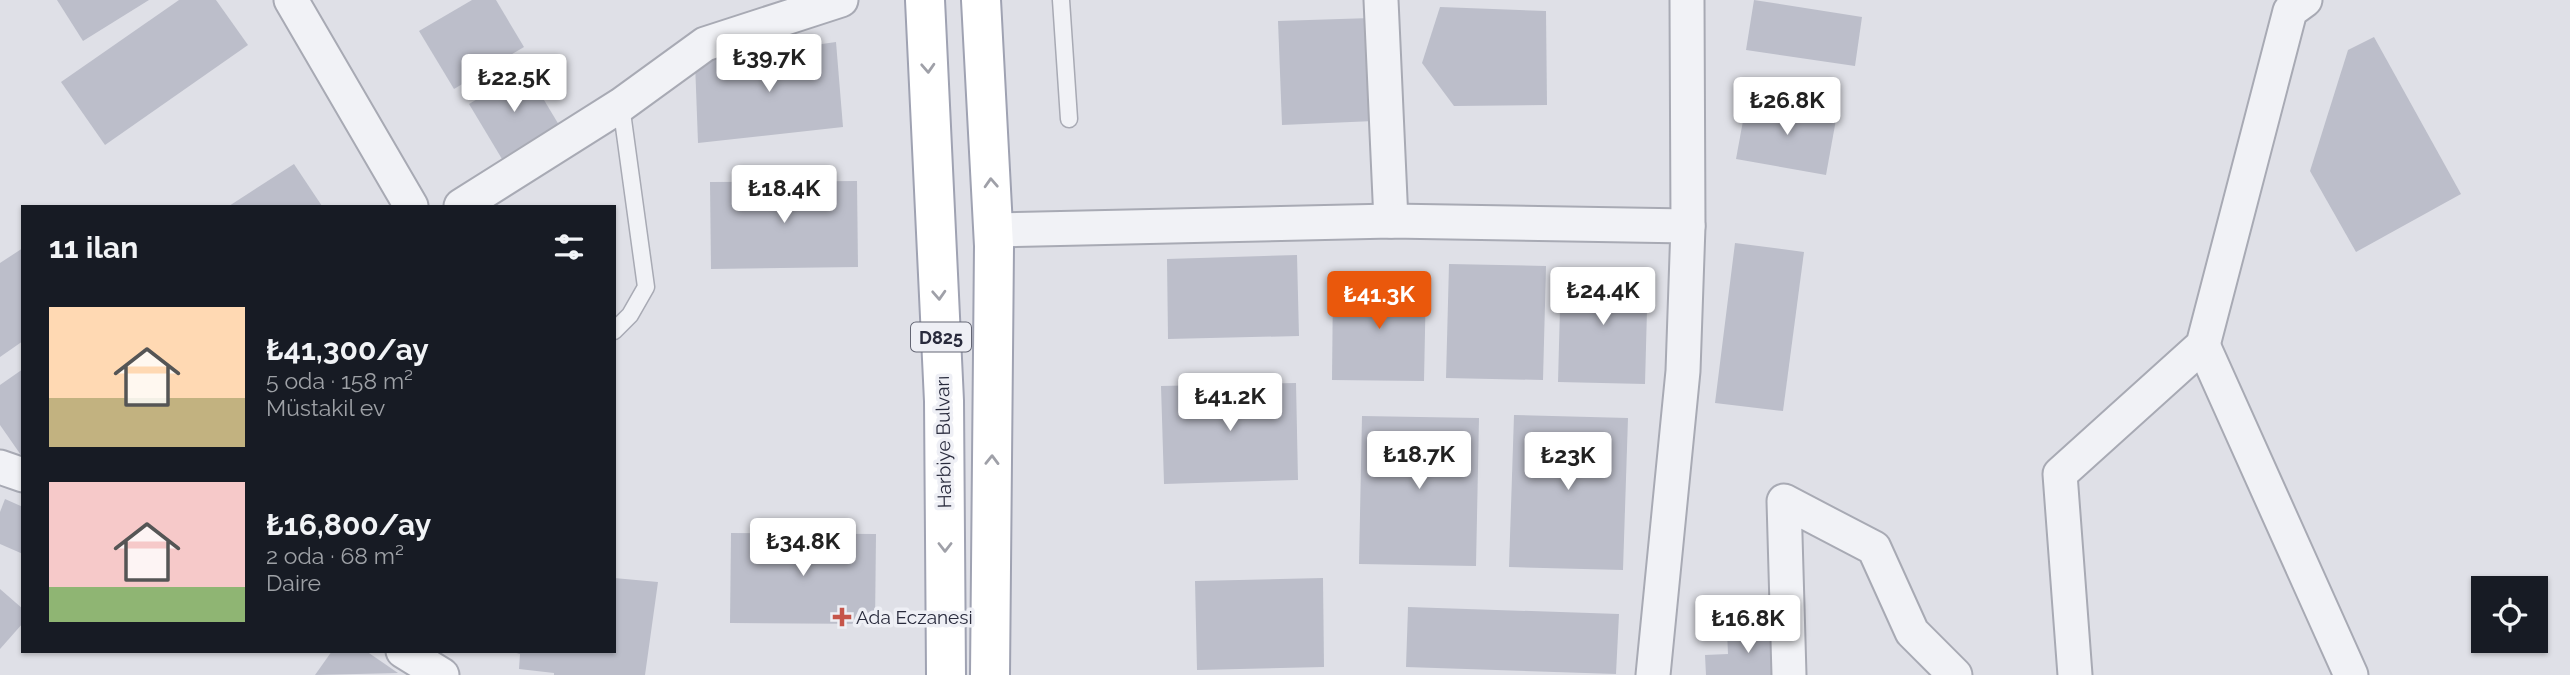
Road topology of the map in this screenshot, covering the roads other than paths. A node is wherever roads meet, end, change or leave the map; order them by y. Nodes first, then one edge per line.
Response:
1 (291, 0) edge
2 (841, 0) edge
3 (925, 0) edge
4 (981, 0) edge
5 (1062, 0) edge
6 (1381, 0) edge
7 (1688, 0) edge
8 (2305, 0) edge
9 (621, 105) junction
10 (1069, 119) dead end
11 (410, 205) edge
12 (463, 205) edge
13 (1391, 222) junction
14 (1688, 226) junction
15 (993, 230) junction
16 (616, 329) edge
17 (2203, 345) junction
18 (0, 467) edge
19 (21, 474) edge
20 (407, 653) edge
21 (434, 668) edge
22 (946, 675) edge
23 (990, 675) edge
24 (1653, 675) edge
25 (1789, 675) edge
26 (1955, 675) edge
27 (2076, 675) edge
28 (2351, 675) edge

1 - 11 street
2 - 9 street
3 -> 22 main road, Harbiye Bulvarı / D825
15 -> 4 main road, D825
5 - 10 lane
6 - 13 street
7 - 14 street
8 - 17 street
9 - 12 street
9 - 16 lane
13 - 14 street
13 - 15 street
14 - 24 street
23 -> 15 main road, D825
17 - 27 street
17 - 28 street
18 - 19 street
20 - 21 street
25 - 26 street

